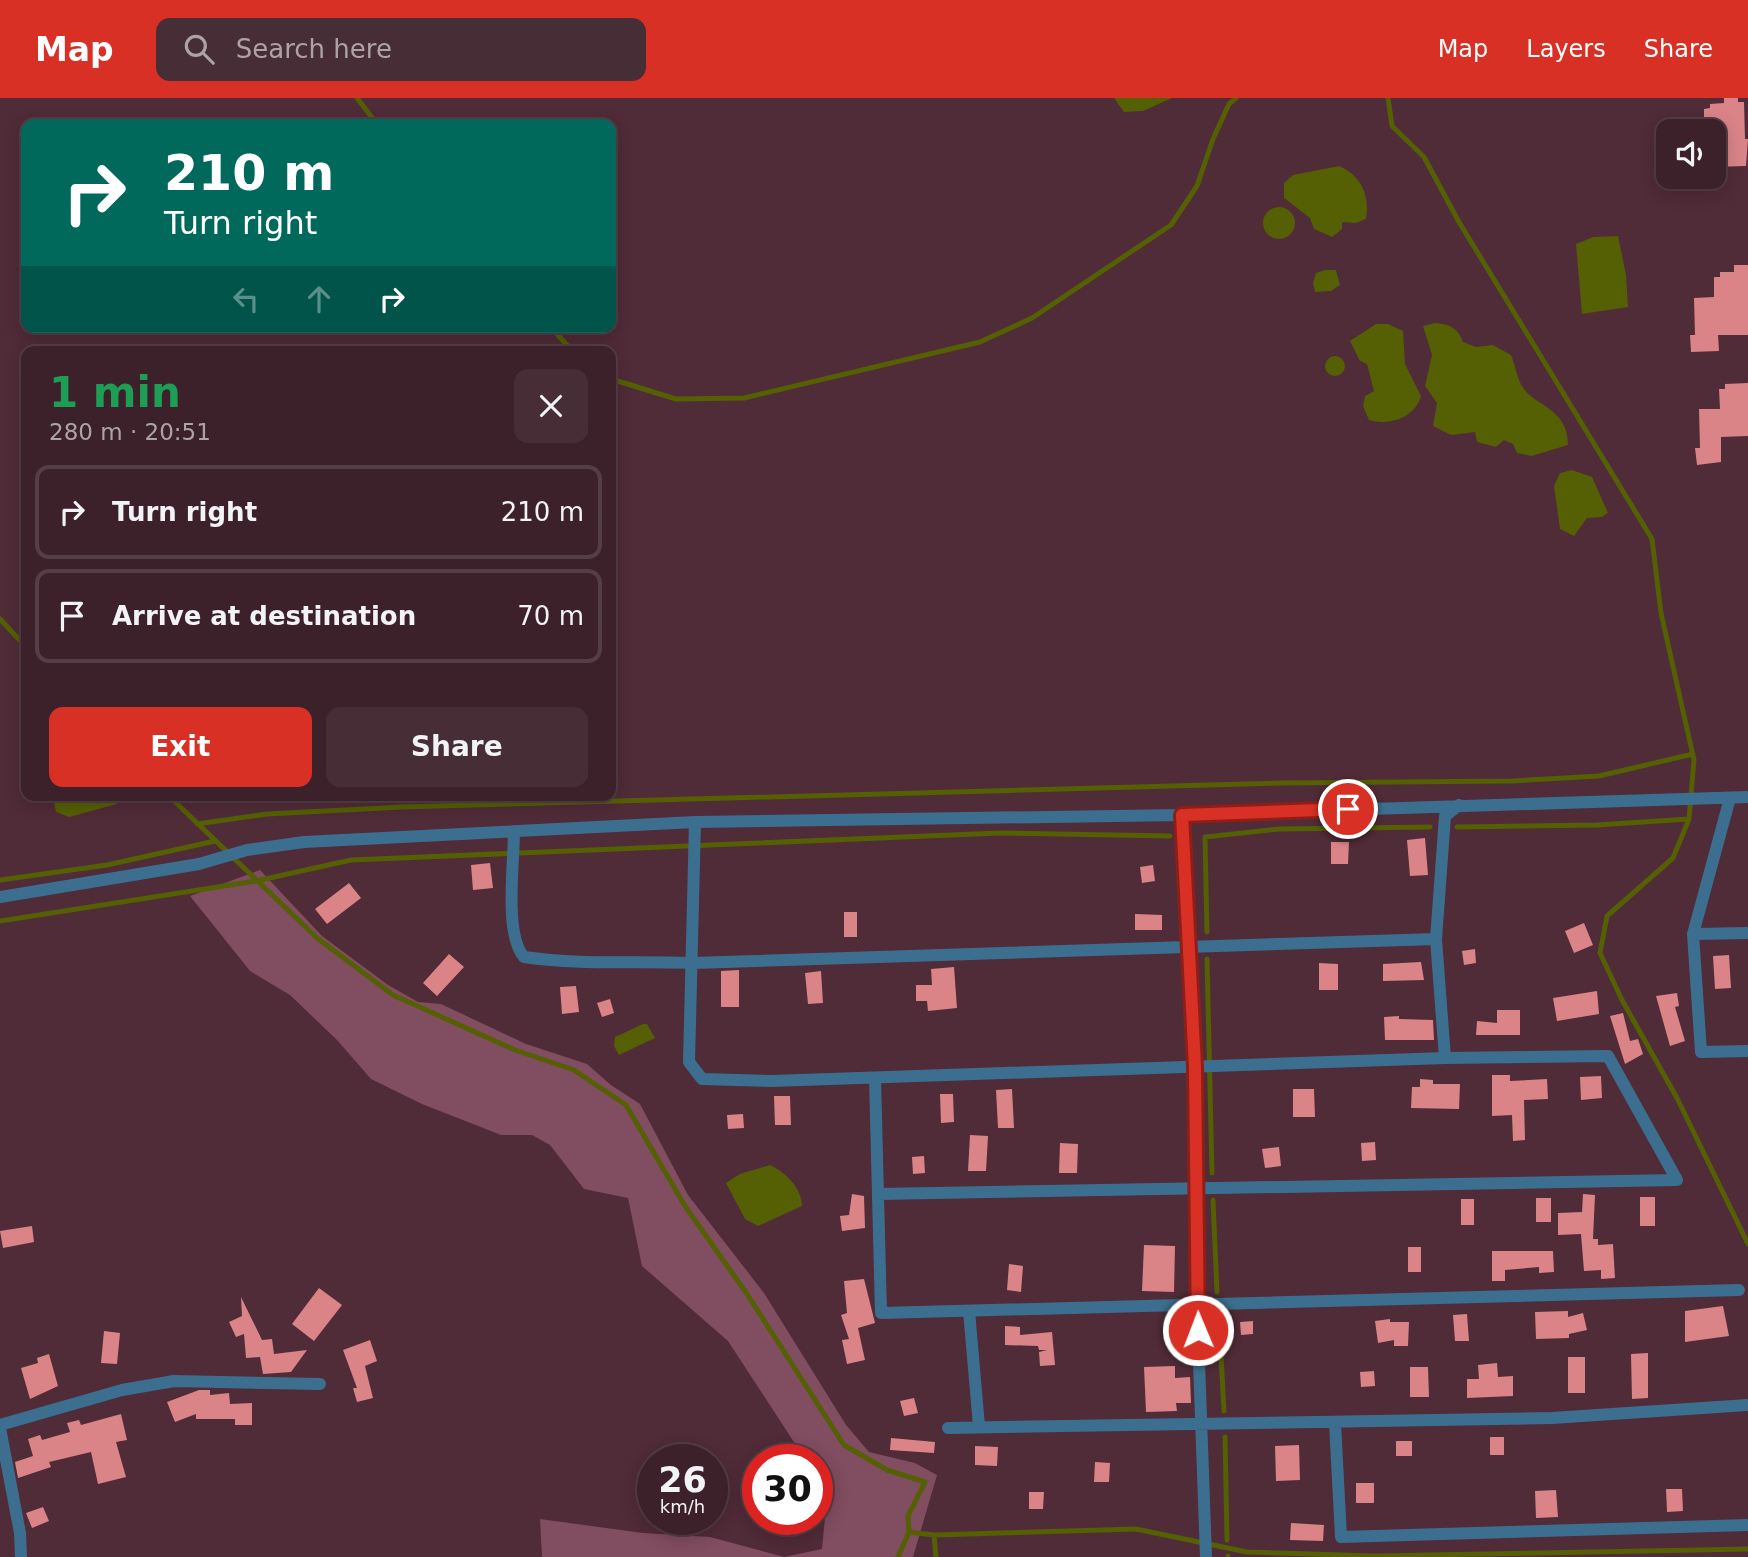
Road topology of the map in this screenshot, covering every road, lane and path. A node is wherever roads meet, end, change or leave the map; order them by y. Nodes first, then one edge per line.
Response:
1 (1748, 797) edge
2 (1730, 798) junction
3 (1459, 805) junction
4 (1182, 815) junction
5 (695, 822) junction
6 (514, 831) junction
7 (0, 897) edge
8 (1748, 933) edge
9 (1693, 934) junction
10 (1437, 939) junction
11 (1188, 946) junction
12 (692, 963) junction
13 (1748, 1051) edge
14 (1445, 1058) junction
15 (1195, 1067) junction
16 (875, 1078) junction
17 (1197, 1187) junction
18 (878, 1194) junction
19 (1739, 1290) dead end
20 (1198, 1306) junction
21 (969, 1311) junction
22 (320, 1384) dead end
23 (1748, 1405) edge
24 (1335, 1423) junction
25 (1203, 1424) junction
26 (979, 1426) junction
27 (0, 1427) edge
28 (948, 1428) dead end
29 (1748, 1525) edge
30 (21, 1557) edge
31 (1206, 1557) edge

1 - 2 street
2 - 3 street
2 - 9 street
3 - 4 street
3 - 10 street
4 - 5 street
4 - 11 street
5 - 6 street
5 - 12 street
6 - 7 street
6 - 12 street
8 - 9 street
9 - 13 street
10 - 11 street
10 - 14 street
11 - 12 street
11 - 15 street
12 - 16 street
14 - 15 street
14 - 17 street
15 - 16 street
15 - 17 street
16 - 18 street
17 - 18 street
17 - 20 street
18 - 21 street
19 - 20 street
20 - 21 street
20 - 25 street
21 - 26 street
22 - 27 street
23 - 24 street
24 - 25 street
24 - 29 street
25 - 26 street
25 - 31 street
26 - 28 street
27 - 30 street

